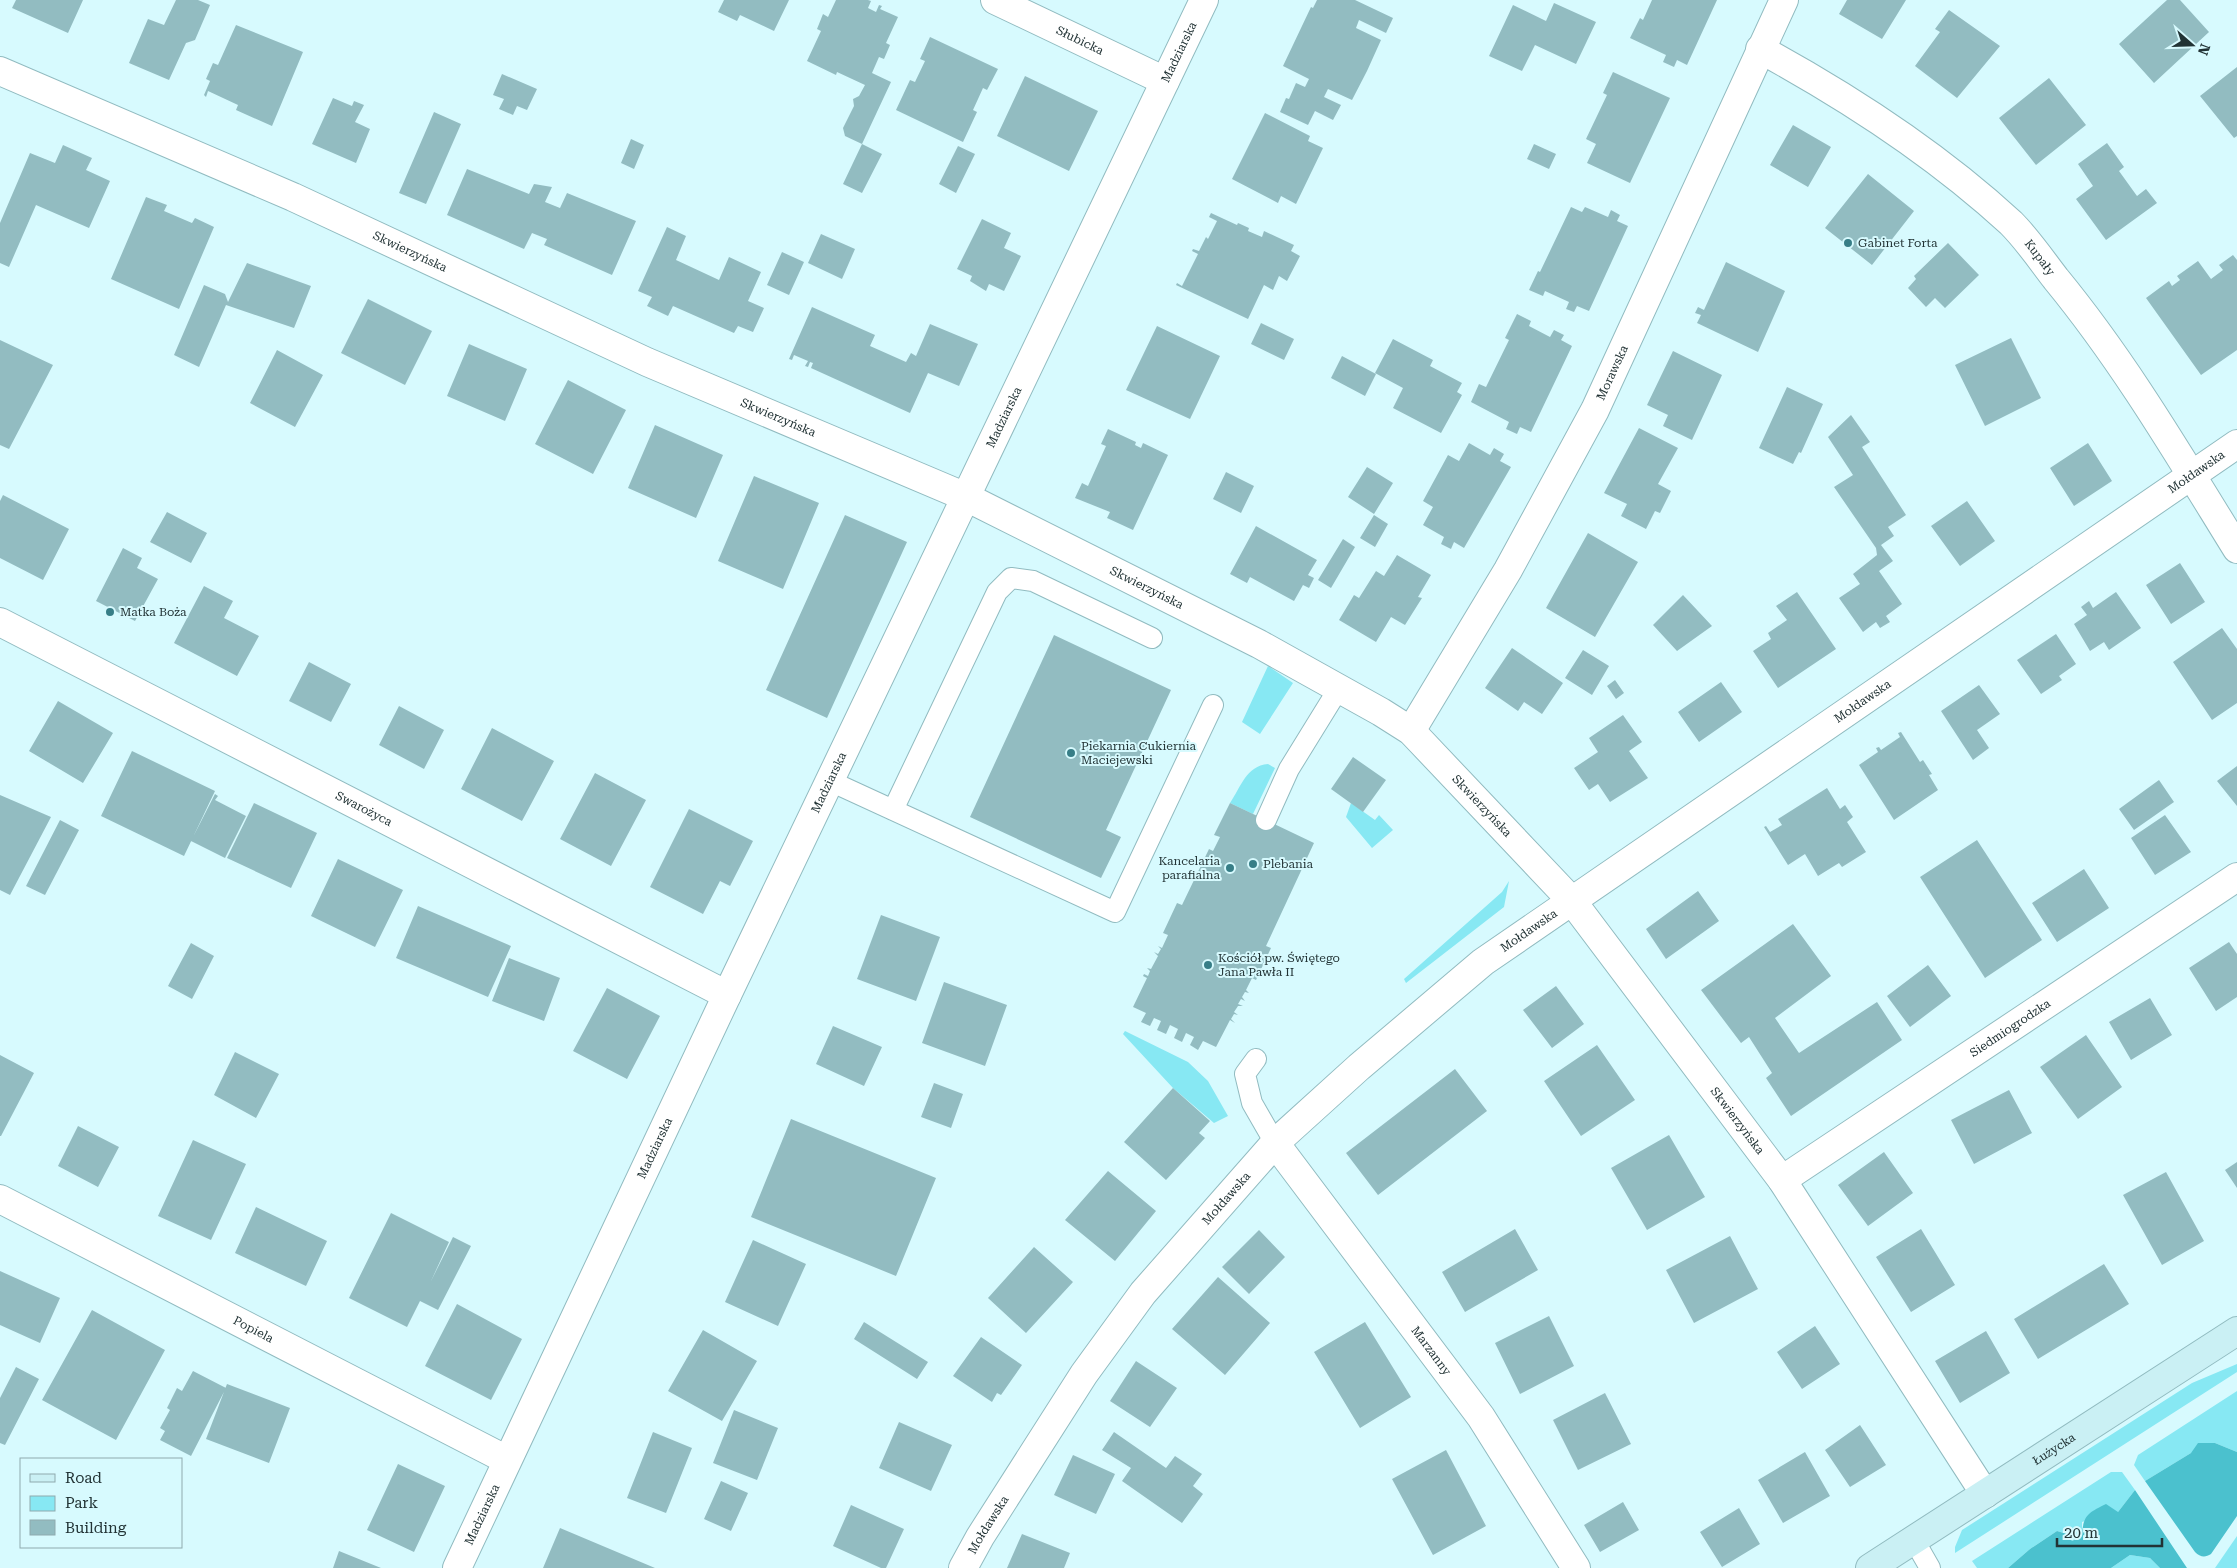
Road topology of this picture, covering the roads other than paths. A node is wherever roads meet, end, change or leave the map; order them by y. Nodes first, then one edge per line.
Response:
1 (995, 0) edge
2 (1204, 0) edge
3 (1784, 0) edge
4 (1760, 49) junction
5 (0, 71) edge
6 (1165, 82) junction
7 (2237, 444) edge
8 (2191, 474) junction
9 (966, 497) junction
10 (2237, 549) edge
11 (0, 622) edge
12 (1152, 638) dead end
13 (1338, 688) junction
14 (1213, 705) dead end
15 (1411, 731) junction
16 (830, 781) junction
17 (894, 810) junction
18 (1266, 820) dead end
19 (2237, 877) edge
20 (1572, 901) junction
21 (727, 995) junction
22 (1256, 1060) dead end
23 (1275, 1143) junction
24 (1782, 1180) junction
25 (0, 1199) edge
26 (2237, 1332) edge
27 (507, 1460) junction
28 (1984, 1494) junction
29 (1914, 1540) junction
30 (457, 1568) edge
31 (963, 1568) edge
32 (1576, 1568) edge
33 (1870, 1568) edge
34 (1930, 1568) edge

1 - 6 street, Słubicka
2 - 6 street, Madziarska
3 - 4 street, Morawska
4 - 8 street, Kupały
4 - 15 street, Morawska
5 - 9 street, Skwierzyńska
6 - 9 street, Madziarska
7 - 8 street, Mołdawska
8 - 10 street, Kupały
8 - 20 street, Mołdawska
9 - 13 street, Skwierzyńska
9 - 16 street, Madziarska
11 - 21 street, Swarożyca
12 - 17 lane
13 - 15 street, Skwierzyńska
13 - 18 lane
14 - 17 lane
15 - 20 street, Skwierzyńska
16 - 17 lane
16 - 21 street, Madziarska
19 - 24 street, Siedmiogrodzka
20 - 23 street, Mołdawska
20 - 24 street, Skwierzyńska
21 - 27 street, Madziarska
22 - 23 lane
23 - 31 street, Mołdawska
23 - 32 street, Marzanny
24 - 28 street, Skwierzyńska
25 - 27 street, Popiela
26 - 28 street, Łużycka
27 - 30 street, Madziarska
28 - 29 street, Łużycka
29 - 33 street, Łużycka
29 - 34 lane

